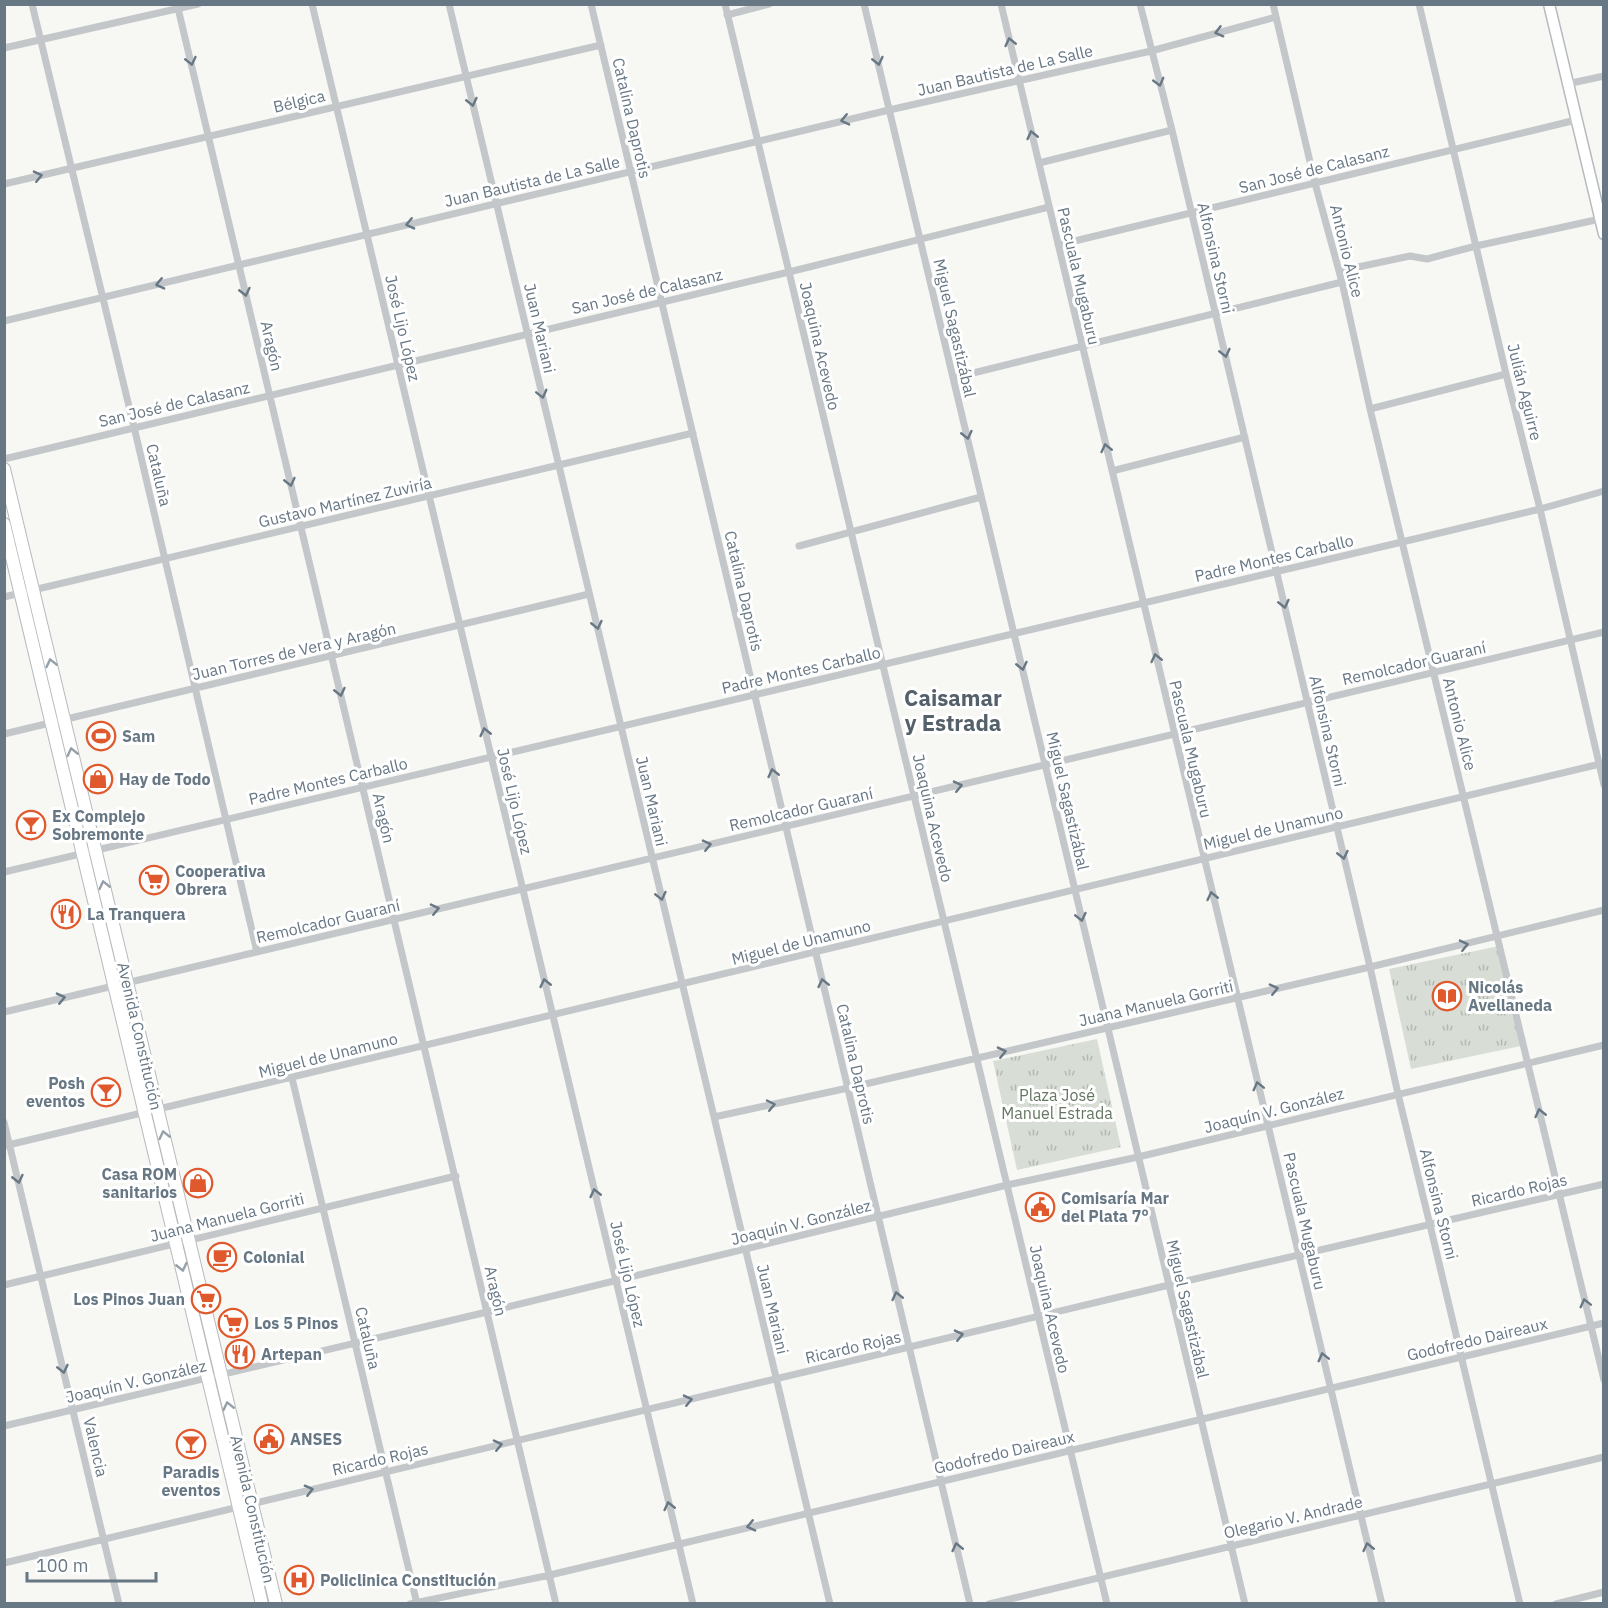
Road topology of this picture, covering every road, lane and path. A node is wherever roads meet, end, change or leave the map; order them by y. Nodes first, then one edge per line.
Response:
1 (32, 4) edge
2 (198, 4) edge
3 (312, 4) edge
4 (449, 4) edge
5 (591, 4) edge
6 (725, 4) edge
7 (769, 4) edge
8 (864, 4) edge
9 (1001, 4) edge
10 (1140, 4) edge
11 (1273, 4) edge
12 (1419, 4) edge
13 (1548, 4) edge
14 (178, 7) edge
15 (727, 15) junction
16 (1275, 17) junction
17 (40, 39) junction
18 (600, 45) junction
19 (4, 48) edge
20 (1151, 51) junction
21 (466, 76) junction
22 (1604, 76) edge
23 (1019, 80) junction
24 (1568, 84) junction
25 (336, 106) junction
26 (889, 110) junction
27 (1576, 120) junction
28 (1172, 130) junction
29 (208, 136) junction
30 (758, 141) junction
31 (1454, 149) junction
32 (1039, 164) junction
33 (71, 168) junction
34 (631, 171) junction
35 (1315, 183) junction
36 (4, 184) edge
37 (496, 203) junction
38 (1049, 207) junction
39 (1191, 213) junction
40 (1600, 219) junction
41 (367, 234) junction
42 (1604, 234) edge
43 (920, 238) junction
44 (1058, 245) junction
45 (1476, 246) junction
46 (239, 265) junction
47 (1339, 271) junction
48 (789, 272) junction
49 (1342, 282) junction
50 (102, 298) junction
51 (661, 302) junction
52 (1215, 313) junction
53 (4, 321) edge
54 (527, 333) junction
55 (1082, 346) junction
56 (398, 364) junction
57 (1506, 374) junction
58 (953, 378) junction
59 (270, 395) junction
60 (1370, 409) junction
61 (134, 427) junction
62 (693, 433) junction
63 (1245, 437) junction
64 (4, 459) edge
65 (559, 465) junction
66 (4, 469) edge
67 (1112, 471) junction
68 (1604, 491) edge
69 (429, 496) junction
70 (981, 497) junction
71 (1540, 509) junction
72 (4, 524) edge
73 (301, 526) junction
74 (851, 532) junction
75 (1402, 542) junction
76 (799, 546) dead end
77 (164, 559) junction
78 (1276, 572) junction
79 (27, 591) junction
80 (589, 594) junction
81 (4, 597) edge
82 (1143, 603) junction
83 (460, 625) junction
84 (1604, 632) edge
85 (1014, 633) junction
86 (1569, 640) junction
87 (332, 656) junction
88 (882, 664) junction
89 (1433, 673) junction
90 (195, 689) junction
91 (755, 694) junction
92 (1307, 703) junction
93 (58, 721) junction
94 (621, 726) junction
95 (4, 734) edge
96 (1174, 734) junction
97 (491, 757) junction
98 (1601, 764) edge
99 (1045, 765) junction
100 (1604, 786) edge
101 (363, 787) junction
102 (914, 796) junction
103 (1463, 797) junction
104 (226, 819) junction
105 (786, 826) junction
106 (1336, 827) junction
107 (96, 850) junction
108 (83, 853) junction
109 (652, 858) junction
110 (1203, 858) junction
111 (4, 872) edge
112 (522, 889) junction
113 (1075, 890) junction
114 (1604, 910) edge
115 (394, 919) junction
116 (944, 921) junction
117 (1497, 937) junction
118 (257, 952) junction
119 (816, 952) junction
120 (1370, 967) junction
121 (127, 982) junction
122 (682, 984) junction
123 (114, 985) junction
124 (1237, 998) junction
125 (4, 1012) edge
126 (552, 1015) junction
127 (1108, 1028) junction
128 (1604, 1045) edge
129 (424, 1046) junction
130 (977, 1058) junction
131 (1528, 1063) junction
132 (292, 1078) junction
133 (848, 1088) junction
134 (1398, 1094) junction
135 (158, 1110) junction
136 (145, 1113) junction
137 (714, 1117) junction
138 (4, 1122) edge
139 (1268, 1125) junction
140 (7, 1146) edge
141 (1138, 1157) junction
142 (456, 1176) junction
143 (1604, 1184) edge
144 (1007, 1185) junction
145 (1559, 1195) junction
146 (324, 1208) junction
147 (878, 1216) junction
148 (1430, 1225) junction
149 (189, 1241) junction
150 (176, 1244) junction
151 (745, 1249) junction
152 (1298, 1255) junction
153 (41, 1276) junction
154 (616, 1281) junction
155 (4, 1284) edge
156 (1169, 1285) junction
157 (487, 1312) junction
158 (1038, 1316) junction
159 (1604, 1323) edge
160 (1590, 1326) junction
161 (355, 1344) junction
162 (909, 1347) junction
163 (1462, 1357) junction
164 (221, 1375) junction
165 (208, 1378) junction
166 (776, 1379) junction
167 (1604, 1380) edge
168 (1330, 1388) junction
169 (73, 1410) junction
170 (646, 1410) junction
171 (1201, 1419) junction
172 (4, 1426) edge
173 (518, 1440) junction
174 (1071, 1450) junction
175 (1604, 1457) edge
176 (386, 1472) junction
177 (941, 1481) junction
178 (1492, 1484) junction
179 (252, 1504) junction
180 (239, 1507) junction
181 (808, 1513) junction
182 (1361, 1515) junction
183 (104, 1539) junction
184 (678, 1544) junction
185 (1231, 1546) junction
186 (4, 1563) edge
187 (550, 1575) junction
188 (1101, 1577) junction
189 (1604, 1592) edge
190 (415, 1603) edge
191 (119, 1604) edge
192 (262, 1604) edge
193 (276, 1604) edge
194 (556, 1604) edge
195 (693, 1604) edge
196 (830, 1604) edge
197 (970, 1604) edge
198 (989, 1604) edge
199 (1107, 1604) edge
200 (1245, 1604) edge
201 (1382, 1604) edge
202 (1520, 1604) edge
203 (1556, 1604) edge

1 - 17 street, Cataluña
2 - 14 street
3 - 25 street, José Lijo López
4 - 21 street, Juan Mariani
5 - 18 street, Catalina Daprotis
6 - 15 street, Joaquina Acevedo
7 - 15 street
8 -> 26 street, Miguel Sagastizábal
23 -> 9 street, Pascuala Mugaburu
10 - 20 street, Alfonsina Storni
11 - 16 street, Antonio Alice
12 - 31 street, Julián Aguirre
13 - 24 main road
14 - 17 street
14 -> 29 street, Aragón
15 - 30 street, Joaquina Acevedo
16 -> 20 street, Juan Bautista de La Salle
16 - 35 street, Antonio Alice
17 - 19 street
17 - 33 street, Cataluña
18 - 21 street, Bélgica
18 - 34 street, Catalina Daprotis
20 - 23 street, Juan Bautista de La Salle
20 -> 28 street, Alfonsina Storni
21 - 25 street, Bélgica
21 -> 37 street, Juan Mariani
22 - 24 street
23 - 26 street, Juan Bautista de La Salle
32 -> 23 street, Pascuala Mugaburu
24 - 27 main road
25 - 29 street, Bélgica
25 - 41 street, José Lijo López
26 -> 30 street, Juan Bautista de La Salle
26 - 43 street, Miguel Sagastizábal
27 - 31 street, San José de Calasanz
27 - 40 main road
28 - 32 street
28 - 39 street, Alfonsina Storni
29 - 33 street, Bélgica
29 - 46 street, Aragón
30 - 34 street, Juan Bautista de La Salle
30 - 48 street, Joaquina Acevedo
31 - 35 street, San José de Calasanz
31 - 45 street, Julián Aguirre
32 - 38 street, Pascuala Mugaburu
36 -> 33 street, Bélgica
33 - 50 street, Cataluña
34 - 37 street, Juan Bautista de La Salle
34 - 51 street, Catalina Daprotis
35 - 39 street, San José de Calasanz
35 - 47 street, Antonio Alice
37 -> 41 street, Juan Bautista de La Salle
37 - 54 street, Juan Mariani
38 - 43 street, San José de Calasanz
38 - 44 street, Pascuala Mugaburu
39 - 44 street, San José de Calasanz
39 - 52 street, Alfonsina Storni
40 - 42 main road
40 - 45 street
41 - 46 street, Juan Bautista de La Salle
41 - 56 street, José Lijo López
43 - 48 street, San José de Calasanz
43 - 58 street, Miguel Sagastizábal
44 - 55 street, Pascuala Mugaburu
45 - 47 street
45 - 57 street, Julián Aguirre
46 -> 50 street, Juan Bautista de La Salle
46 -> 59 street, Aragón
47 - 49 street, Antonio Alice
48 - 51 street, San José de Calasanz
48 - 74 street, Joaquina Acevedo
49 - 52 street
49 - 60 street, Antonio Alice
50 - 53 street, Juan Bautista de La Salle
50 - 61 street, Cataluña
51 - 54 street, San José de Calasanz
51 - 62 street, Catalina Daprotis
52 - 55 street
52 -> 63 street, Alfonsina Storni
54 - 56 street, San José de Calasanz
54 -> 65 street, Juan Mariani
55 - 58 street
67 -> 55 street, Pascuala Mugaburu
56 - 59 street, San José de Calasanz
56 - 69 street, José Lijo López
57 - 60 street
57 - 71 street, Julián Aguirre
58 -> 70 street, Miguel Sagastizábal
59 - 61 street, San José de Calasanz
59 -> 73 street, Aragón
60 - 75 street, Antonio Alice
61 - 64 street, San José de Calasanz
61 - 77 street, Cataluña
62 - 65 street, Gustavo Martínez Zuviría
62 - 91 street, Catalina Daprotis
63 - 67 street
63 - 78 street, Alfonsina Storni
65 - 69 street, Gustavo Martínez Zuviría
65 - 80 street, Juan Mariani
66 - 79 main road, Avenida Constitución
67 - 82 street, Pascuala Mugaburu
68 - 71 street, Padre Montes Carballo
69 - 73 street, Gustavo Martínez Zuviría
69 - 83 street, José Lijo López
70 - 74 street
70 - 85 street, Miguel Sagastizábal
71 - 75 street, Padre Montes Carballo
71 - 86 street, Julián Aguirre
72 - 79 main road, Avenida Constitución
73 - 77 street, Gustavo Martínez Zuviría
73 - 87 street, Aragón
74 - 76 street
74 - 88 street, Joaquina Acevedo
75 - 78 street, Padre Montes Carballo
75 - 89 street, Antonio Alice
77 - 79 street, Gustavo Martínez Zuviría
77 - 90 street, Cataluña
78 - 82 street, Padre Montes Carballo
78 -> 92 street, Alfonsina Storni
79 - 81 street, Gustavo Martínez Zuviría
79 - 93 main road, Avenida Constitución
80 - 83 street, Juan Torres de Vera y Aragón
80 -> 94 street, Juan Mariani
82 - 85 street, Padre Montes Carballo
96 -> 82 street, Pascuala Mugaburu
83 - 87 street, Juan Torres de Vera y Aragón
97 -> 83 street, José Lijo López
84 - 86 street, Remolcador Guaraní
85 - 88 street, Padre Montes Carballo
85 -> 99 street, Miguel Sagastizábal
86 - 89 street, Remolcador Guaraní
86 - 98 street, Julián Aguirre
87 - 90 street, Juan Torres de Vera y Aragón
87 -> 101 street, Aragón
88 - 91 street, Padre Montes Carballo
88 - 102 street, Joaquina Acevedo
89 - 92 street, Remolcador Guaraní
89 - 103 street, Antonio Alice
90 - 93 street, Juan Torres de Vera y Aragón
90 - 104 street, Cataluña
91 - 94 street, Padre Montes Carballo
105 -> 91 street, Catalina Daprotis
92 - 96 street, Remolcador Guaraní
92 - 106 street, Alfonsina Storni
93 - 95 street, Juan Torres de Vera y Aragón
107 -> 93 main road, Avenida Constitución
93 - 108 main road, Avenida Constitución
94 - 97 street, Padre Montes Carballo
94 - 109 street, Juan Mariani
96 - 99 street, Remolcador Guaraní
96 - 110 street, Pascuala Mugaburu
97 - 101 street, Padre Montes Carballo
97 - 112 street, José Lijo López
98 - 100 street, Julián Aguirre
98 - 103 street, Miguel de Unamuno
102 -> 99 street, Remolcador Guaraní
99 - 113 street, Miguel Sagastizábal
101 - 104 street, Padre Montes Carballo
101 - 115 street, Aragón
102 - 105 street, Remolcador Guaraní
102 - 116 street, Joaquina Acevedo
103 - 106 street, Miguel de Unamuno
103 - 117 street, Antonio Alice
104 - 107 street, Padre Montes Carballo
104 - 118 street, Cataluña
109 -> 105 street, Remolcador Guaraní
105 - 119 street, Catalina Daprotis
106 - 110 street, Miguel de Unamuno
106 -> 120 street, Alfonsina Storni
107 - 108 street, Padre Montes Carballo
121 -> 107 main road, Avenida Constitución
108 - 111 street, Padre Montes Carballo
108 - 123 main road, Avenida Constitución
109 - 112 street, Remolcador Guaraní
109 -> 122 street, Juan Mariani
110 - 113 street, Miguel de Unamuno
124 -> 110 street, Pascuala Mugaburu
115 -> 112 street, Remolcador Guaraní
126 -> 112 street, José Lijo López
113 - 116 street, Miguel de Unamuno
113 -> 127 street, Miguel Sagastizábal
114 - 117 street, Juana Manuela Gorriti
115 - 118 street, Remolcador Guaraní
115 - 129 street, Aragón
116 - 119 street, Miguel de Unamuno
116 - 130 street, Joaquina Acevedo
120 -> 117 street, Juana Manuela Gorriti
117 - 131 street, Antonio Alice
118 - 121 street, Remolcador Guaraní
119 - 122 street, Miguel de Unamuno
133 -> 119 street, Catalina Daprotis
124 -> 120 street, Juana Manuela Gorriti
120 - 134 street, Alfonsina Storni
121 - 123 street, Remolcador Guaraní
121 - 135 main road, Avenida Constitución
122 - 126 street, Miguel de Unamuno
122 - 137 street, Juan Mariani
125 -> 123 street, Remolcador Guaraní
123 - 136 main road, Avenida Constitución
124 - 127 street, Juana Manuela Gorriti
139 -> 124 street, Pascuala Mugaburu
126 - 129 street, Miguel de Unamuno
154 -> 126 street, José Lijo López
130 -> 127 street, Juana Manuela Gorriti
127 - 141 street, Miguel Sagastizábal
128 - 131 street, Joaquín V. González
129 - 132 street, Miguel de Unamuno
129 - 142 street, Aragón
130 - 133 street, Juana Manuela Gorriti
130 - 144 street, Joaquina Acevedo
131 - 134 street, Joaquín V. González
145 -> 131 street, Antonio Alice
132 - 135 street, Miguel de Unamuno
132 - 146 street, Cataluña
137 -> 133 street, Juana Manuela Gorriti
133 - 147 street, Catalina Daprotis
134 - 139 street, Joaquín V. González
134 - 148 street, Alfonsina Storni
135 - 136 street, Miguel de Unamuno
149 -> 135 main road, Avenida Constitución
136 - 140 street, Miguel de Unamuno
136 - 150 main road, Avenida Constitución
137 - 151 street, Juan Mariani
138 - 140 street, Valencia
139 - 141 street, Joaquín V. González
139 - 152 street, Pascuala Mugaburu
140 -> 153 street, Valencia
141 - 144 street, Joaquín V. González
141 - 156 street, Miguel Sagastizábal
142 - 146 street, Juana Manuela Gorriti
142 - 157 street, Aragón
143 - 145 street, Ricardo Rojas
144 - 147 street, Joaquín V. González
144 - 158 street, Joaquina Acevedo
145 - 148 street, Ricardo Rojas
160 -> 145 street, Antonio Alice
146 - 149 street, Juana Manuela Gorriti
146 - 161 street, Cataluña
147 - 151 street, Joaquín V. González
162 -> 147 street, Catalina Daprotis
148 - 152 street, Ricardo Rojas
148 - 163 street, Alfonsina Storni
149 - 150 street, Juana Manuela Gorriti
149 - 164 main road, Avenida Constitución
150 - 153 street, Juana Manuela Gorriti
150 -> 165 main road, Avenida Constitución
151 - 154 street, Joaquín V. González
151 - 166 street, Juan Mariani
152 - 156 street, Ricardo Rojas
168 -> 152 street, Pascuala Mugaburu
153 - 155 street, Juana Manuela Gorriti
153 -> 169 street, Valencia
154 - 157 street, Joaquín V. González
154 - 170 street, José Lijo López
156 - 158 street, Ricardo Rojas
156 - 171 street, Miguel Sagastizábal
157 - 161 street, Joaquín V. González
157 - 173 street, Aragón
162 -> 158 street, Ricardo Rojas
158 - 174 street, Joaquina Acevedo
159 - 160 street, Godofredo Daireaux
160 - 163 street, Godofredo Daireaux
160 - 167 street, Antonio Alice
161 - 164 street, Joaquín V. González
161 - 176 street, Cataluña
162 - 166 street, Ricardo Rojas
162 - 177 street, Catalina Daprotis
163 - 168 street, Godofredo Daireaux
163 - 178 street, Alfonsina Storni
164 - 165 street, Joaquín V. González
179 -> 164 main road, Avenida Constitución
165 - 169 street, Joaquín V. González
165 - 180 main road, Avenida Constitución
170 -> 166 street, Ricardo Rojas
166 - 181 street, Juan Mariani
168 - 171 street, Godofredo Daireaux
168 - 182 street, Pascuala Mugaburu
169 - 172 street, Joaquín V. González
169 - 183 street, Valencia
170 - 173 street, Ricardo Rojas
184 -> 170 street, José Lijo López
171 - 174 street, Godofredo Daireaux
171 - 185 street, Miguel Sagastizábal
176 -> 173 street, Ricardo Rojas
173 - 187 street, Aragón
174 - 177 street, Godofredo Daireaux
174 - 188 street, Joaquina Acevedo
175 - 178 street, Olegario V. Andrade
179 -> 176 street, Ricardo Rojas
176 - 190 street, Cataluña
177 - 181 street, Godofredo Daireaux
197 -> 177 street, Catalina Daprotis
178 - 182 street, Olegario V. Andrade
178 - 202 street, Alfonsina Storni
179 - 180 street, Ricardo Rojas
179 - 193 main road, Avenida Constitución
180 - 183 street, Ricardo Rojas
180 - 192 main road, Avenida Constitución
181 -> 184 street, Godofredo Daireaux
181 - 196 street, Juan Mariani
182 - 185 street, Olegario V. Andrade
201 -> 182 street, Pascuala Mugaburu
183 - 186 street, Ricardo Rojas
183 - 191 street, Valencia
184 - 187 street, Godofredo Daireaux
184 - 195 street, José Lijo López
185 - 188 street, Olegario V. Andrade
185 - 200 street, Miguel Sagastizábal
187 - 190 street, Godofredo Daireaux
187 - 194 street, Aragón
188 - 198 street, Olegario V. Andrade
188 - 199 street, Joaquina Acevedo
189 - 203 street

